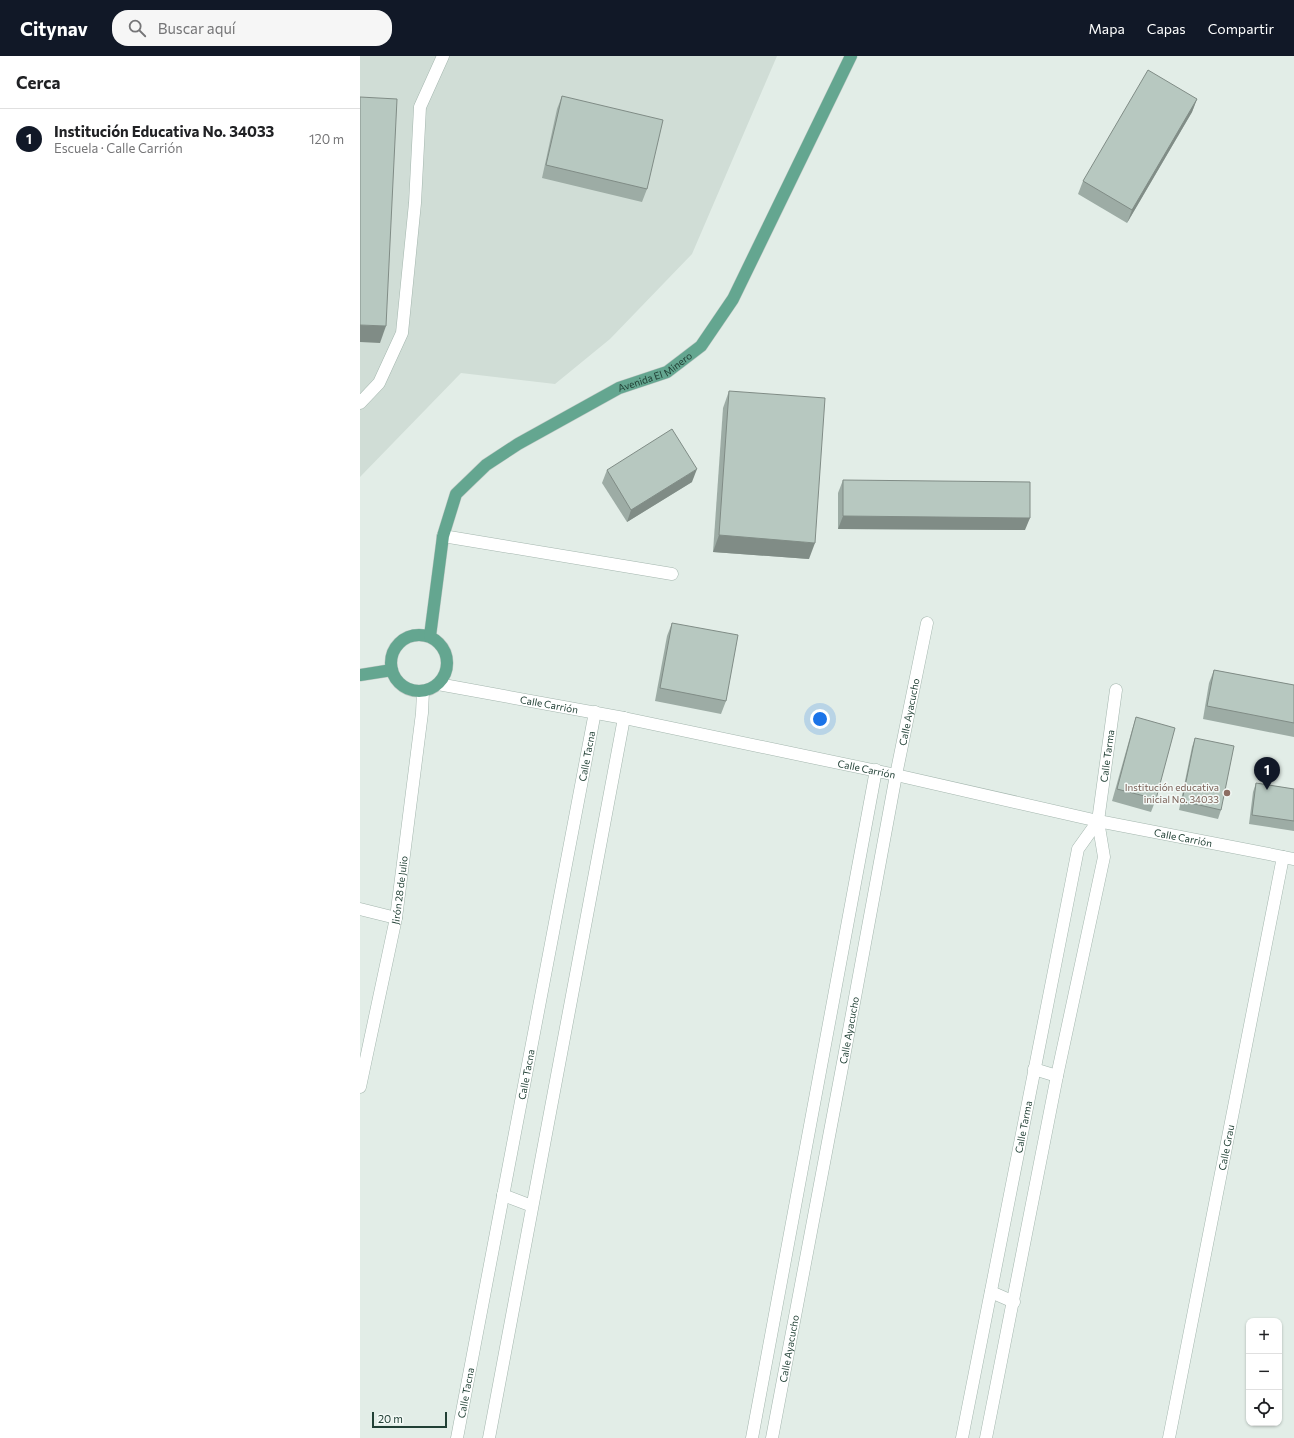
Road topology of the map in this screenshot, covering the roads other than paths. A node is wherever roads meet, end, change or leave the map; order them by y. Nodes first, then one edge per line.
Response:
1 (443, 56) edge
2 (851, 56) edge
3 (360, 403) edge
4 (443, 536) junction
5 (672, 574) dead end
6 (927, 623) dead end
7 (430, 636) junction
8 (392, 670) junction
9 (360, 675) edge
10 (438, 684) junction
11 (1116, 690) dead end
12 (423, 691) junction
13 (595, 712) junction
14 (624, 718) junction
15 (876, 770) junction
16 (896, 775) junction
17 (1098, 821) junction
18 (1288, 858) edge
19 (360, 909) edge
20 (396, 918) junction
21 (823, 1052) junction
22 (844, 1057) junction
23 (1034, 1069) junction
24 (1057, 1076) junction
25 (360, 1087) edge
26 (503, 1195) junction
27 (532, 1206) junction
28 (779, 1291) junction
29 (990, 1292) junction
30 (798, 1295) junction
31 (1014, 1302) junction
32 (457, 1438) edge
33 (489, 1438) edge
34 (752, 1438) edge
35 (772, 1438) edge
36 (962, 1438) edge
37 (986, 1438) edge
38 (1169, 1438) edge

1 - 3 street
2 - 4 main road, Avenida El Minero
4 - 5 street
4 - 7 main road, Avenida El Minero
6 - 16 street, Calle Ayacucho
7 - 8 main road
7 - 10 main road
8 - 9 main road
8 - 12 main road
10 - 12 main road
10 - 13 street, Calle Carrión
11 - 17 street, Calle Tarma
12 - 20 street, Jirón 28 de Julio
13 - 14 street, Calle Carrión
13 - 26 street, Calle Tacna
14 - 15 street, Calle Carrión
14 - 27 street
15 - 16 street, Calle Carrión
15 - 21 street, Calle Ayacucho
16 - 17 street, Calle Carrión
16 - 22 street, Calle Ayacucho
17 - 18 street, Calle Carrión
17 - 23 street, Calle Tarma
17 - 24 street, Calle Tarma
18 - 38 street, Calle Grau
19 - 20 street
20 - 25 street, Jirón 28 de Julio
21 - 22 street
21 - 28 street, Calle Ayacucho
22 - 30 street, Calle Ayacucho
23 - 24 street
23 - 29 street, Calle Tarma
24 - 31 street, Calle Tarma
26 - 27 street
26 - 32 street, Calle Tacna
27 - 33 street
28 - 30 street
28 - 34 street, Calle Ayacucho
29 - 31 street
29 - 36 street, Calle Tarma
30 - 35 street, Calle Ayacucho
31 - 37 street, Calle Tarma

